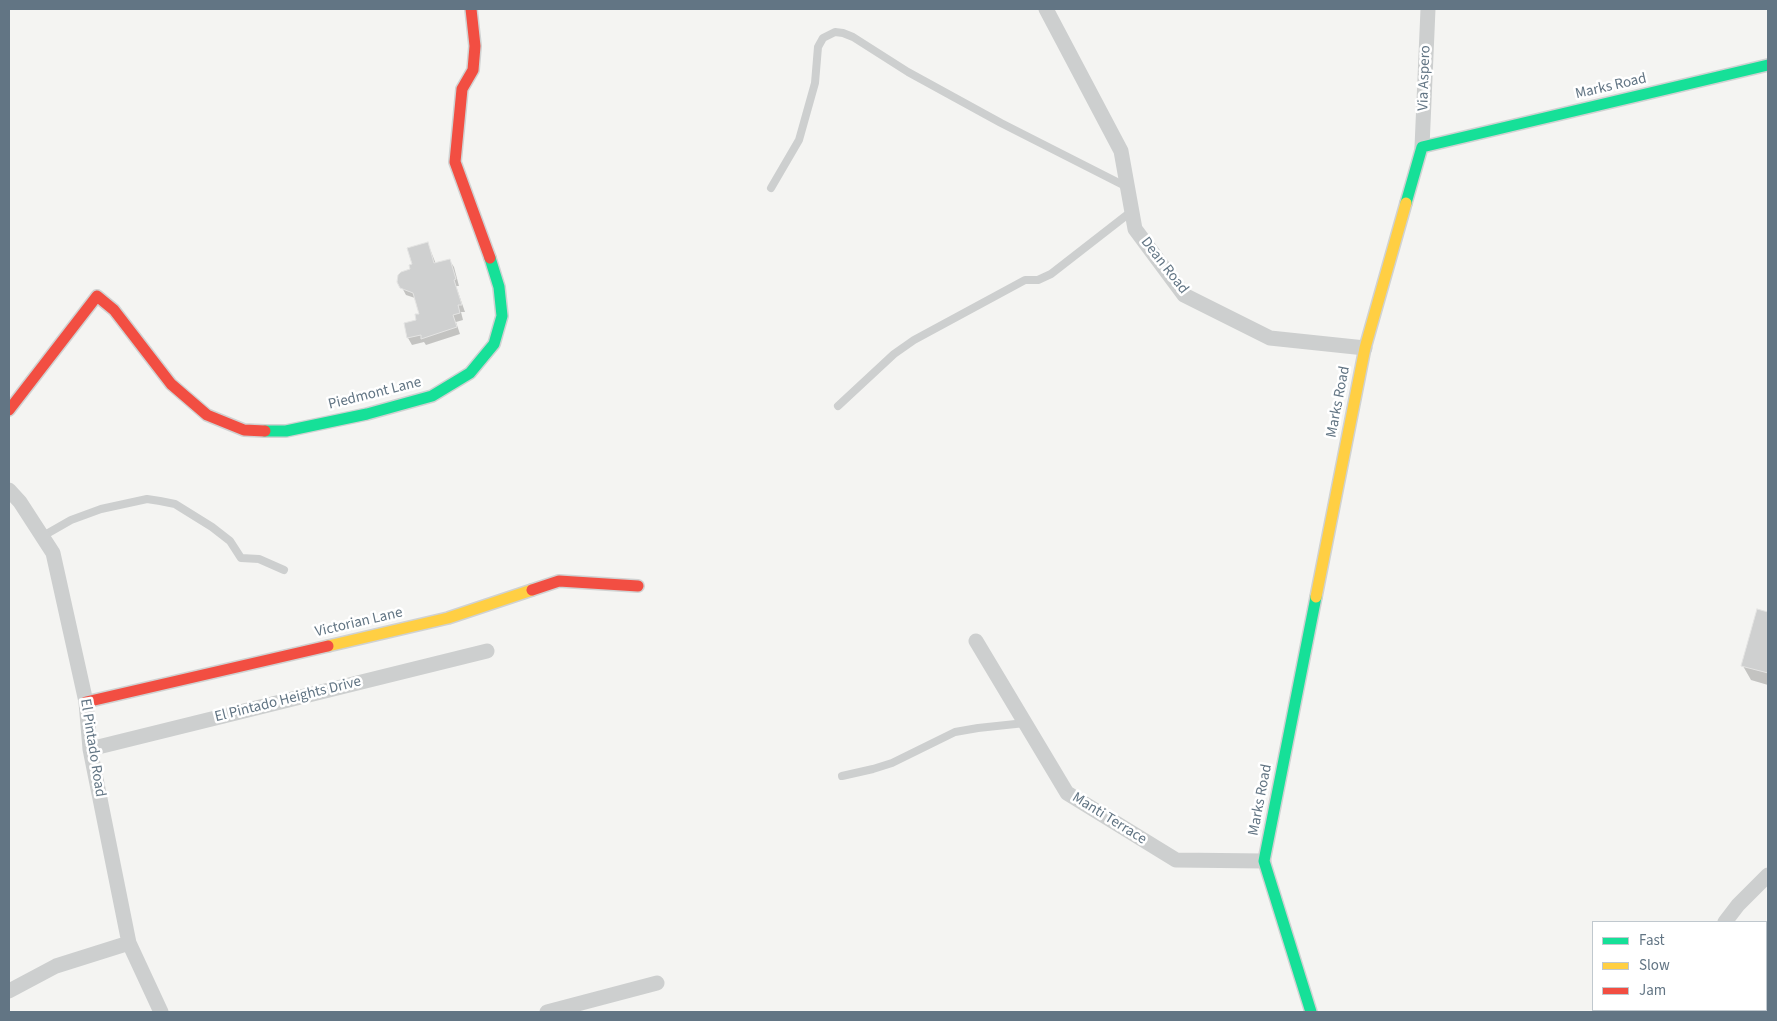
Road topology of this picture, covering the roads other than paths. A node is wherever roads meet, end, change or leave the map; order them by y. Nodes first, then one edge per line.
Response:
1 (471, 9) edge
2 (1046, 9) edge
3 (1428, 9) edge
4 (1768, 65) edge
5 (1422, 147) junction
6 (1127, 186) junction
7 (771, 188) dead end
8 (1132, 211) junction
9 (1365, 348) junction
10 (838, 406) dead end
11 (9, 410) edge
12 (9, 490) edge
13 (43, 536) junction
14 (284, 570) dead end
15 (638, 586) dead end
16 (976, 641) dead end
17 (486, 652) dead end
18 (86, 702) junction
19 (1025, 723) junction
20 (90, 748) junction
21 (842, 776) dead end
22 (1264, 861) junction
23 (1768, 876) edge
24 (1726, 921) edge
25 (129, 943) junction
26 (657, 982) dead end
27 (9, 991) edge
28 (161, 1012) edge
29 (547, 1012) edge
30 (1311, 1012) edge

1 - 11 street, Piedmont Lane
2 - 6 street, Dean Road
3 - 5 street, Via Aspero
4 - 5 street, Marks Road
5 - 9 street, Marks Road
6 - 7 lane
6 - 8 street, Dean Road
8 - 9 street, Dean Road
8 - 10 lane
9 - 22 street, Marks Road
12 - 13 street, El Pintado Road
13 - 14 lane
13 - 18 street, El Pintado Road
15 - 18 street, Victorian Lane
16 - 19 street, Manti Terrace
17 - 20 street, El Pintado Heights Drive
18 - 20 street, El Pintado Road
19 - 21 lane
19 - 22 street, Manti Terrace
20 - 25 street, El Pintado Road
22 - 30 street, Marks Road
23 - 24 street
25 - 27 street
25 - 28 street, El Pintado Road
26 - 29 street

